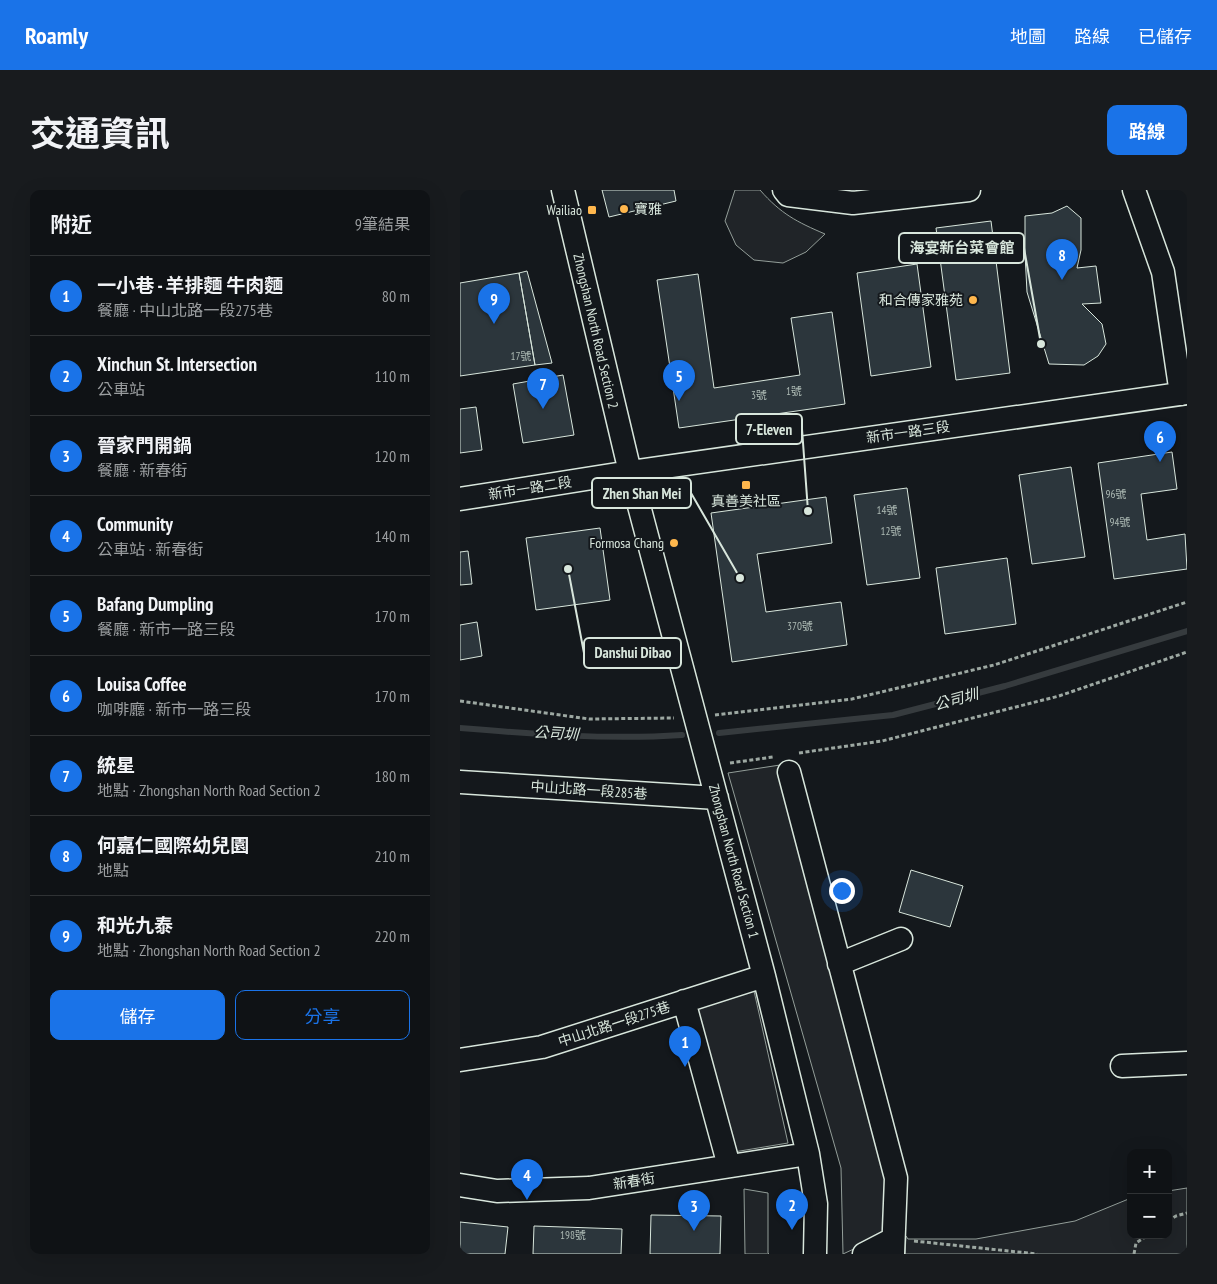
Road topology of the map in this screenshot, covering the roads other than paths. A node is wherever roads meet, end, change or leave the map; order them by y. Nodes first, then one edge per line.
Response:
1 (563, 190) edge
2 (784, 190) edge
3 (969, 190) edge
4 (1134, 190) edge
5 (1184, 394) edge
6 (630, 472) junction
7 (460, 499) edge
8 (787, 761) road end
9 (460, 782) edge
10 (717, 798) junction
11 (901, 939) dead end
12 (839, 964) junction
13 (764, 976) junction
14 (684, 1000) junction
15 (460, 1060) edge
16 (1187, 1063) edge
17 (1122, 1066) dead end
18 (808, 1154) junction
19 (729, 1166) junction
20 (460, 1185) edge
21 (893, 1247) edge
22 (815, 1254) edge
23 (864, 1254) edge

1 - 6 street, Zhongshan North Road Section 2
2 - 3 street
4 - 5 street
5 - 6 street, 新市一路三段
6 - 7 street, 新市一路二段
6 - 10 street, Zhongshan North Road Section 1
8 - 12 street
9 - 10 street, 中山北路一段285巷
10 - 13 street, Zhongshan North Road Section 1
11 - 12 street
12 - 21 street
13 - 14 street, 中山北路一段275巷
13 - 18 street, Zhongshan North Road Section 1
14 - 15 street, 中山北路一段275巷
14 - 19 street
16 - 17 street
18 - 19 street, 新春街
18 - 22 street, Zhongshan North Road Section 1
19 - 20 street, 新春街
21 - 23 street

